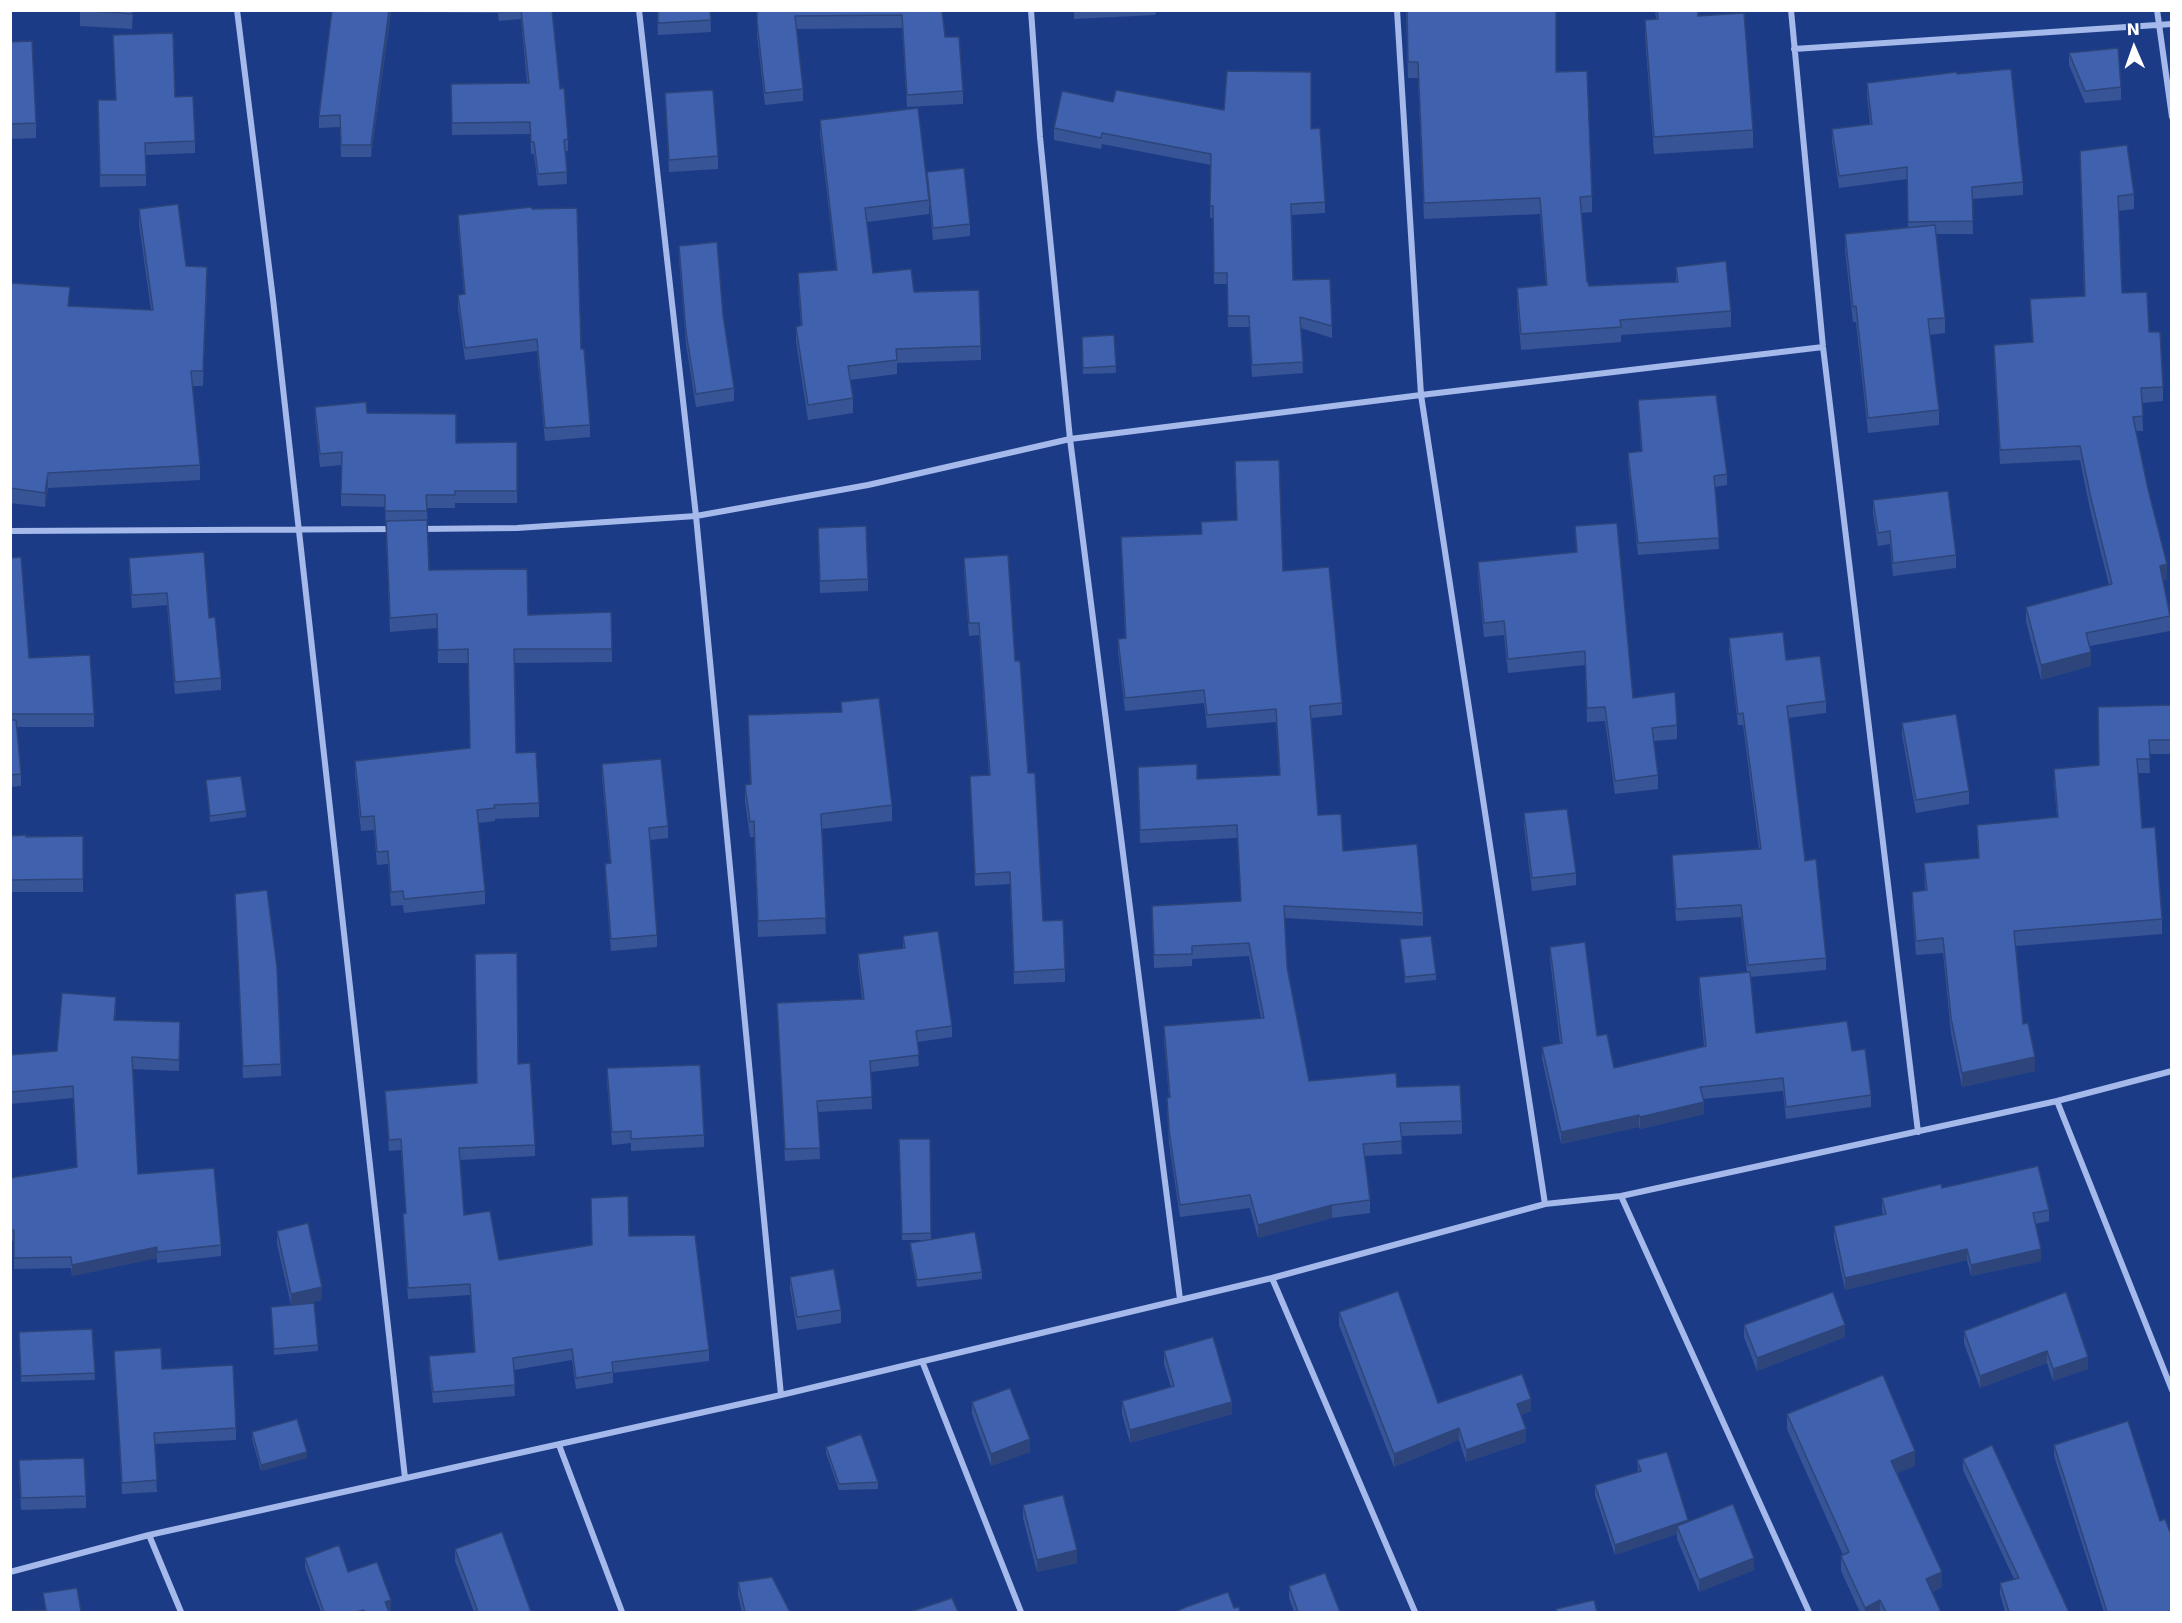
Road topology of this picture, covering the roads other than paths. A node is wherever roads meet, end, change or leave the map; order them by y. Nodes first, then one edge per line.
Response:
1 (237, 10) edge
2 (639, 10) edge
3 (1031, 10) edge
4 (1397, 10) edge
5 (1791, 10) edge
6 (2157, 10) edge
7 (2159, 24) junction
8 (2172, 24) edge
9 (1794, 49) junction
10 (2172, 117) edge
11 (1823, 347) junction
12 (1420, 395) junction
13 (1070, 439) junction
14 (696, 516) junction
15 (402, 529) edge
16 (413, 529) edge
17 (298, 530) junction
18 (10, 531) edge
19 (2172, 1071) edge
20 (2057, 1101) junction
21 (1918, 1132) junction
22 (1621, 1196) junction
23 (1545, 1204) junction
24 (1272, 1278) junction
25 (1180, 1299) junction
26 (922, 1361) junction
27 (2172, 1390) edge
28 (781, 1395) junction
29 (560, 1445) junction
30 (405, 1478) junction
31 (149, 1535) junction
32 (10, 1572) edge
33 (180, 1612) edge
34 (622, 1612) edge
35 (1022, 1612) edge
36 (1415, 1612) edge
37 (1809, 1612) edge

1 - 17 street
2 - 14 street
3 - 13 street
4 - 12 street
5 - 9 street
6 - 7 street
7 - 8 street
7 - 9 street
7 - 10 street
9 - 11 street
11 - 12 street
11 - 21 street
12 - 13 street
12 - 23 street
13 - 14 street
13 - 25 street
14 - 16 street
14 - 28 street
15 - 17 street
17 - 18 street
17 - 30 street
19 - 20 street
20 - 21 street
20 - 27 street
21 - 22 street
22 - 23 street
22 - 37 street
23 - 24 street
24 - 25 street
24 - 36 street
25 - 26 street
26 - 28 street
26 - 35 street
28 - 29 street
29 - 30 street
29 - 34 street
30 - 31 street
31 - 32 street
31 - 33 street

